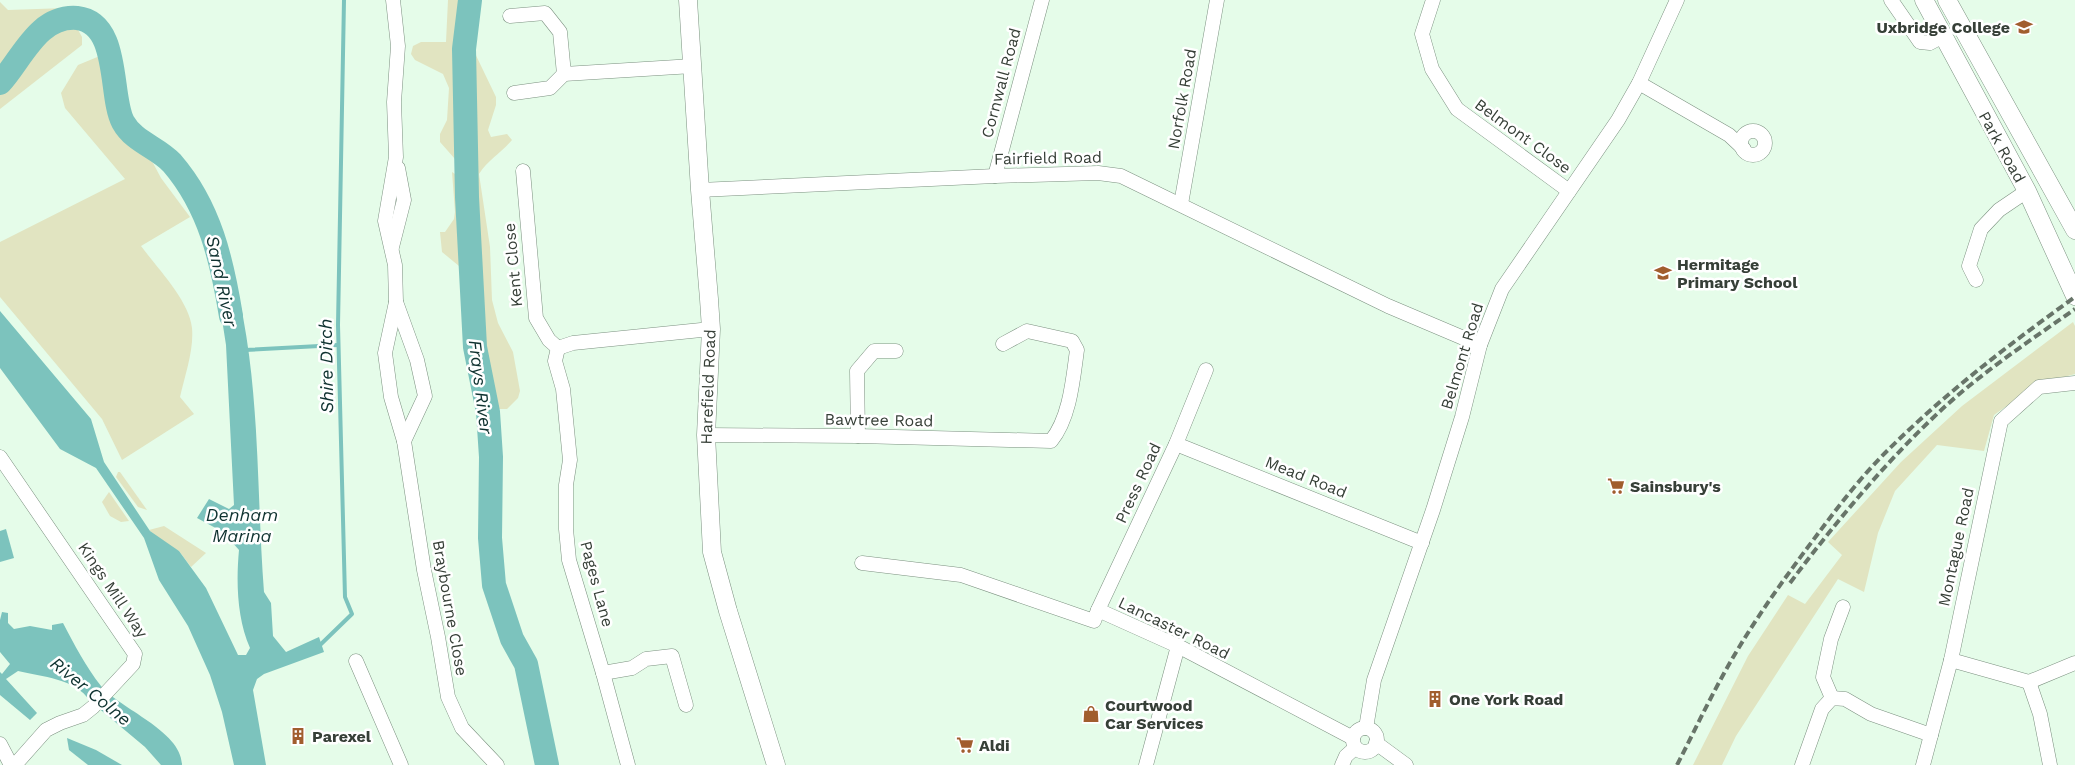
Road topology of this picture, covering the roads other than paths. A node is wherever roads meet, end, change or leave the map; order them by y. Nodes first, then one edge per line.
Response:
1 (393, 0) edge
2 (688, 0) edge
3 (1042, 0) edge
4 (1216, 0) edge
5 (1433, 0) edge
6 (1677, 0) edge
7 (1891, 0) edge
8 (1924, 0) edge
9 (1947, 0) edge
10 (510, 16) dead end
11 (1943, 36) junction
12 (693, 66) junction
13 (564, 74) junction
14 (1639, 83) junction
15 (514, 93) dead end
16 (1751, 132) junction
17 (1729, 135) junction
18 (1744, 149) junction
19 (523, 171) dead end
20 (995, 176) junction
21 (700, 190) junction
22 (1569, 190) junction
23 (2027, 191) junction
24 (1181, 204) junction
25 (2075, 230) edge
26 (1976, 280) dead end
27 (2075, 296) edge
28 (396, 302) junction
29 (711, 329) junction
30 (1003, 344) dead end
31 (1480, 344) junction
32 (558, 348) junction
33 (896, 351) dead end
34 (1206, 370) dead end
35 (2075, 383) edge
36 (706, 435) junction
37 (858, 436) junction
38 (404, 441) junction
39 (1176, 444) junction
40 (0, 457) edge
41 (1422, 543) junction
42 (862, 563) dead end
43 (1844, 607) dead end
44 (1098, 610) junction
45 (1178, 646) junction
46 (1951, 660) junction
47 (356, 662) dead end
48 (2075, 662) edge
49 (603, 673) junction
50 (2029, 682) junction
51 (1832, 698) junction
52 (686, 706) dead end
53 (1366, 728) junction
54 (1931, 735) junction
55 (1354, 743) junction
56 (1376, 743) junction
57 (0, 744) edge
58 (10, 765) edge
59 (15, 765) edge
60 (401, 765) edge
61 (497, 765) edge
62 (628, 765) edge
63 (776, 765) edge
64 (1146, 765) edge
65 (1342, 765) edge
66 (1406, 765) edge
67 (1802, 765) edge
68 (1923, 765) edge
69 (2050, 765) edge

1 - 28 street, Braybourne Close
2 - 12 main road, Harefield Road
3 - 20 street, Cornwall Road
4 - 24 street, Norfolk Road
5 - 22 street, Belmont Close
6 - 14 street, Belmont Road
7 - 11 street
8 - 11 main road, Park Road
9 - 25 main road, Park Road
10 - 13 street
11 - 23 main road, Park Road
12 - 13 street
12 - 21 main road, Harefield Road
13 - 15 street
14 - 17 street
14 - 22 street, Belmont Road
16 - 17 street
16 - 18 street
16 - 18 street
17 - 18 street
19 - 32 street, Kent Close
20 - 21 street, Fairfield Road
20 - 24 street, Fairfield Road
21 - 29 main road, Harefield Road
22 - 31 street, Belmont Road
23 - 26 street
23 - 27 main road, Park Road
24 - 31 street, Fairfield Road
28 - 38 street, Braybourne Close
28 - 38 street, Braybourne Close
29 - 32 street
29 - 36 main road, Harefield Road
30 - 37 street, Bawtree Road
31 - 41 street, Belmont Road
32 - 49 street, Pages Lane
33 - 37 street
34 - 39 street, Press Road
35 - 46 street, Montague Road
36 - 37 street, Bawtree Road
36 - 63 main road, Harefield Road
38 - 61 street, Braybourne Close
39 - 41 street, Mead Road
39 - 44 street, Press Road
40 - 59 street, Kings Mill Way
41 - 53 street, Belmont Road
42 - 44 street, Lancaster Road
43 - 51 street
44 - 45 street, Lancaster Road
45 - 55 street, Lancaster Road
45 - 64 street
46 - 50 street
46 - 54 street, Montague Road
47 - 60 street
48 - 50 street
49 - 52 street
49 - 62 street, Pages Lane
50 - 69 street
51 - 54 street
51 - 67 street
53 - 55 street
53 - 56 street
54 - 68 street, Montague Road
55 - 56 street
55 - 65 street
56 - 66 street
57 - 58 street

